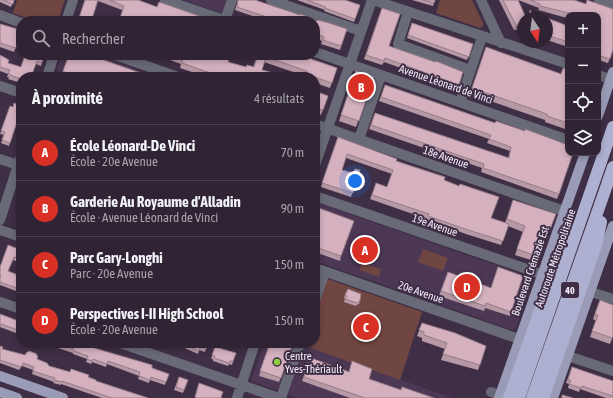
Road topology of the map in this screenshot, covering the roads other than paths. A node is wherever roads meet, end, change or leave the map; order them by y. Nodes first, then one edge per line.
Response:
1 (73, 0) edge
2 (165, 0) edge
3 (232, 0) edge
4 (271, 0) edge
5 (373, 0) edge
6 (480, 0) edge
7 (599, 0) edge
8 (613, 5) edge
9 (408, 12) junction
10 (0, 15) edge
11 (68, 16) edge
12 (211, 16) edge
13 (227, 16) edge
14 (317, 16) edge
15 (320, 17) edge
16 (16, 21) edge
17 (361, 31) junction
18 (482, 37) junction
19 (501, 43) junction
20 (320, 54) edge
21 (52, 60) edge
22 (129, 60) edge
23 (565, 63) edge
24 (350, 64) junction
25 (470, 70) junction
26 (49, 72) edge
27 (164, 72) edge
28 (381, 74) junction
29 (601, 75) edge
30 (612, 77) edge
31 (0, 86) edge
32 (16, 91) edge
33 (460, 102) junction
34 (601, 108) edge
35 (320, 126) edge
36 (613, 127) edge
37 (327, 128) junction
38 (565, 139) edge
39 (359, 140) junction
40 (320, 150) edge
41 (584, 156) edge
42 (0, 159) edge
43 (16, 161) edge
44 (613, 167) edge
45 (16, 174) edge
46 (608, 182) junction
47 (320, 198) edge
48 (589, 199) junction
49 (567, 212) junction
50 (0, 220) edge
51 (611, 227) edge
52 (0, 230) edge
53 (16, 235) edge
54 (320, 270) edge
55 (545, 276) junction
56 (588, 291) junction
57 (613, 299) edge
58 (0, 302) edge
59 (16, 307) edge
60 (519, 339) junction
61 (135, 348) edge
62 (253, 348) edge
63 (298, 348) edge
64 (568, 356) junction
65 (613, 371) edge
66 (0, 376) edge
67 (242, 385) junction
68 (0, 392) edge
69 (500, 396) edge
70 (17, 398) edge
71 (63, 398) edge
72 (237, 398) edge
73 (280, 398) edge
74 (519, 398) edge
75 (532, 398) edge
76 (543, 398) edge
77 (553, 398) edge

1 - 11 street
2 - 12 street
3 - 13 street
4 - 14 street
5 - 9 street
5 - 17 street
6 - 19 street
7 - 8 street
9 - 18 street
9 - 25 street
10 - 16 street
15 - 17 street
17 - 24 street
18 - 19 street
18 - 25 street
19 - 23 street
20 - 24 street, Avenue Léonard de Vinci
21 - 26 street
22 - 27 street
24 - 28 street, Avenue Léonard de Vinci
24 - 37 street
25 - 33 street
28 - 33 street, Avenue Léonard de Vinci
28 - 39 street
29 - 30 street
30 - 34 main road
31 - 32 street
33 - 38 street, Avenue Léonard de Vinci
35 - 37 street, 18e Avenue
36 - 48 highway, Autoroute Métropolitaine / 40, bridge
37 - 39 street, 18e Avenue
37 - 40 street
39 - 49 street, 18e Avenue
41 - 49 main road, Boulevard Crémazie Est
42 - 43 street
44 - 46 highway, 40
45 - 50 street
46 - 75 highway, 40, bridge
46 - 76 highway, bridge
47 - 55 street, 19e Avenue
48 - 69 highway, bridge
48 - 74 highway, Autoroute Métropolitaine / 40, bridge
49 - 55 main road, Boulevard Crémazie Est
51 - 56 main road
52 - 53 street
54 - 60 street, 20e Avenue
55 - 60 main road, Boulevard Crémazie Est
56 - 57 street
56 - 64 main road
58 - 59 street
60 - 69 main road, Boulevard Crémazie Est
61 - 67 street
62 - 67 street
63 - 73 street
64 - 65 street
64 - 77 main road
66 - 71 main road
67 - 72 street
67 - 73 street
68 - 70 main road

